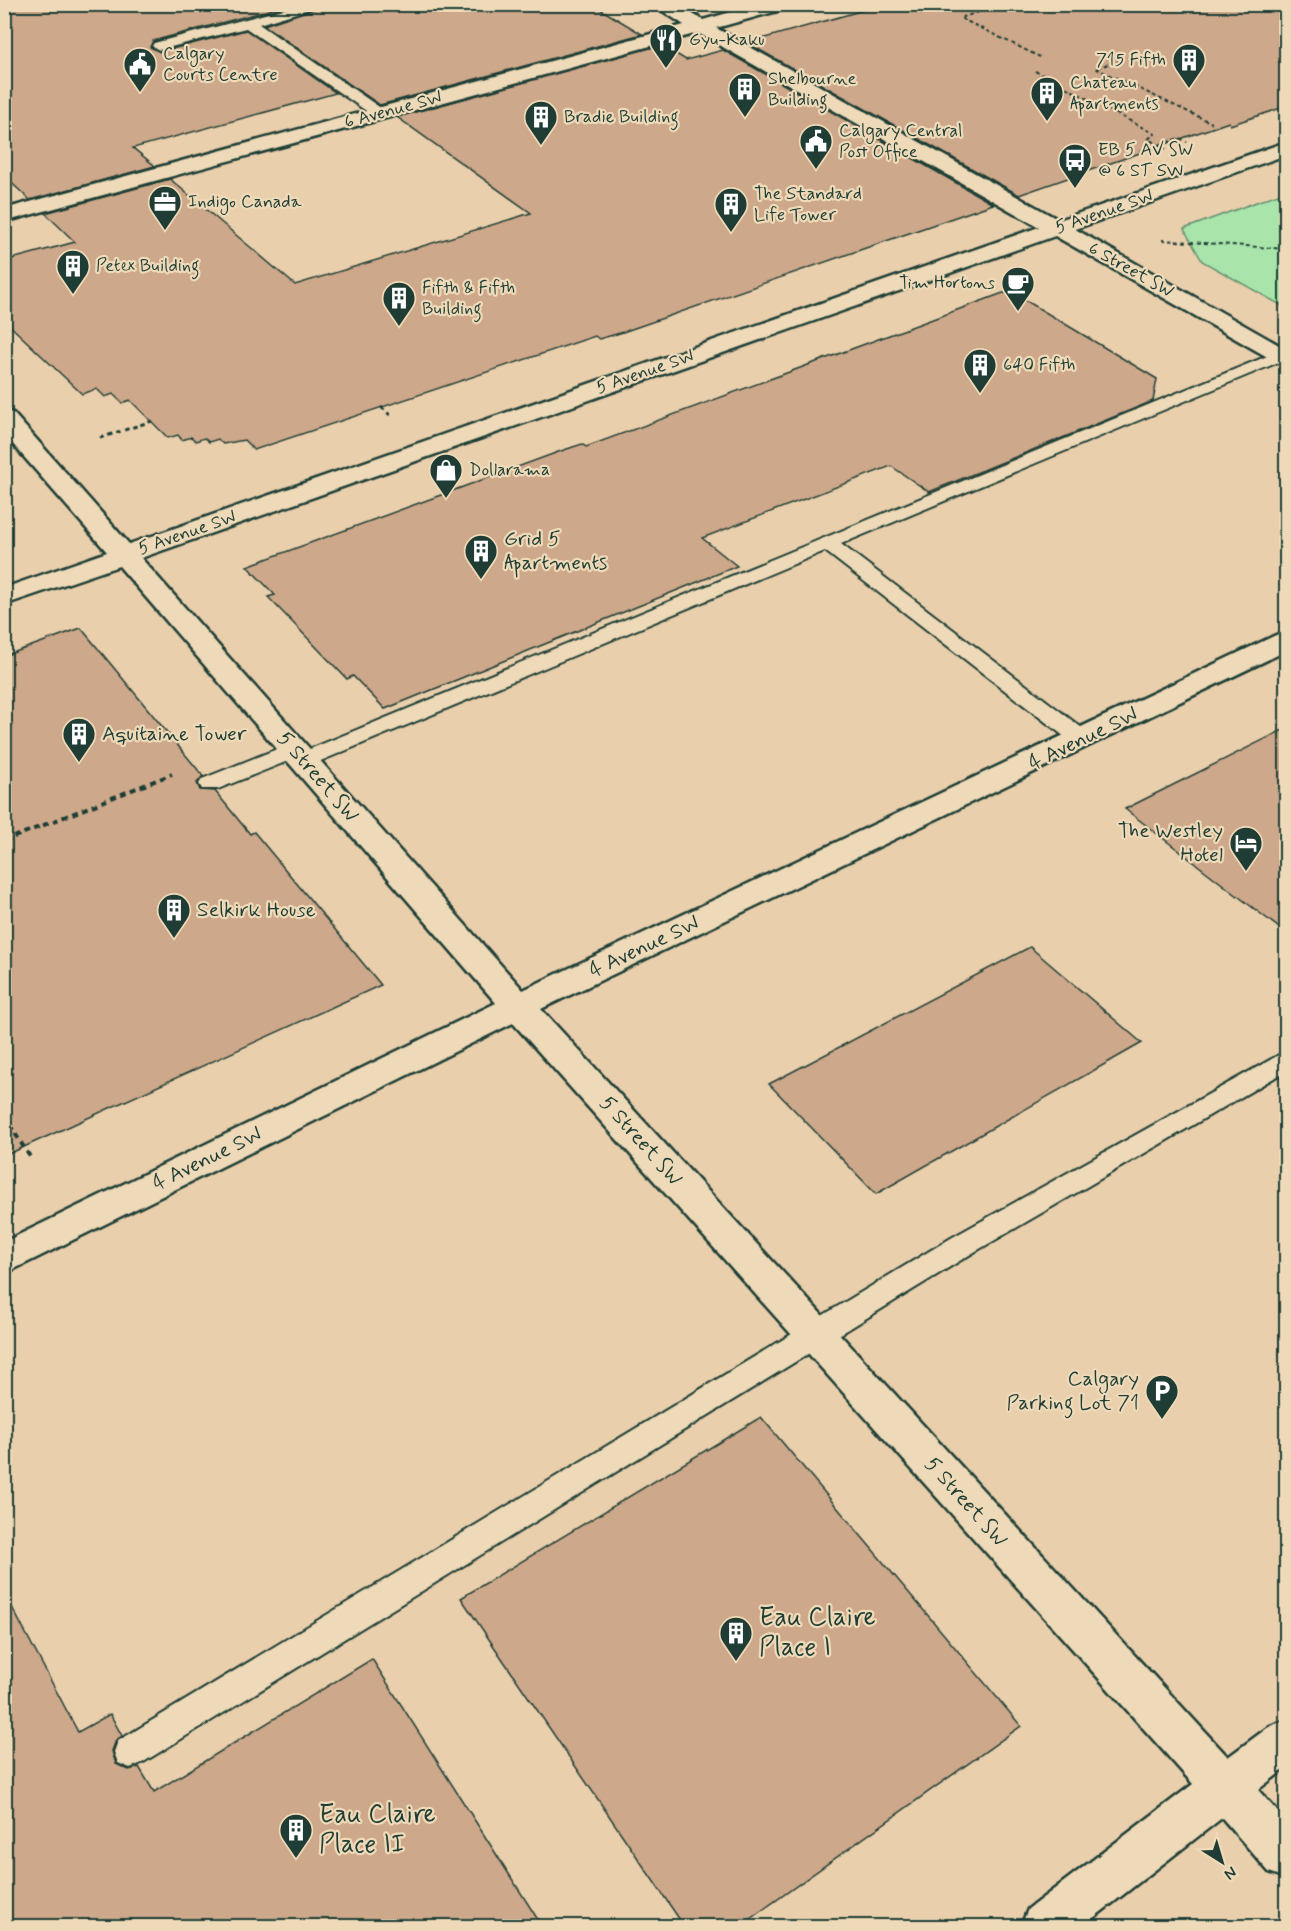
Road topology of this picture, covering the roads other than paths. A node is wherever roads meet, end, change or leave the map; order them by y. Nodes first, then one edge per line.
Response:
1 (320, 4) edge
2 (662, 4) edge
3 (782, 4) edge
4 (248, 23) junction
5 (702, 27) junction
6 (159, 46) dead end
7 (380, 114) junction
8 (1287, 148) edge
9 (4, 216) edge
10 (1057, 228) junction
11 (1284, 356) edge
12 (4, 418) edge
13 (827, 543) junction
14 (124, 555) junction
15 (4, 597) edge
16 (1287, 641) edge
17 (1082, 739) junction
18 (299, 755) junction
19 (210, 784) dead end
20 (518, 1006) junction
21 (1287, 1060) edge
22 (4, 1259) edge
23 (816, 1335) junction
24 (1287, 1741) edge
25 (130, 1752) dead end
26 (1226, 1788) junction
27 (1287, 1856) edge
28 (1045, 1926) edge

1 - 4 lane
2 - 5 main road, 6 Street SW
3 - 5 main road, 6 Avenue SW
4 - 6 lane
4 - 7 lane
5 - 7 main road, 6 Avenue SW
5 - 10 main road, 6 Street SW
7 - 9 main road, 6 Avenue SW
8 - 10 main road, 5 Avenue SW
10 - 11 main road, 6 Street SW
10 - 14 main road, 5 Avenue SW
11 - 13 lane
12 - 14 main road, 5 Street SW
13 - 17 lane
13 - 18 lane
14 - 15 main road, 5 Avenue SW
14 - 18 main road, 5 Street SW
16 - 17 main road, 4 Avenue SW
17 - 20 main road, 4 Avenue SW
18 - 19 lane
18 - 20 main road, 5 Street SW
20 - 22 main road, 4 Avenue SW
20 - 23 main road, 5 Street SW
21 - 23 lane
23 - 25 lane
23 - 26 main road, 5 Street SW
24 - 26 main road
26 - 27 main road, 5 Street SW
26 - 28 main road

